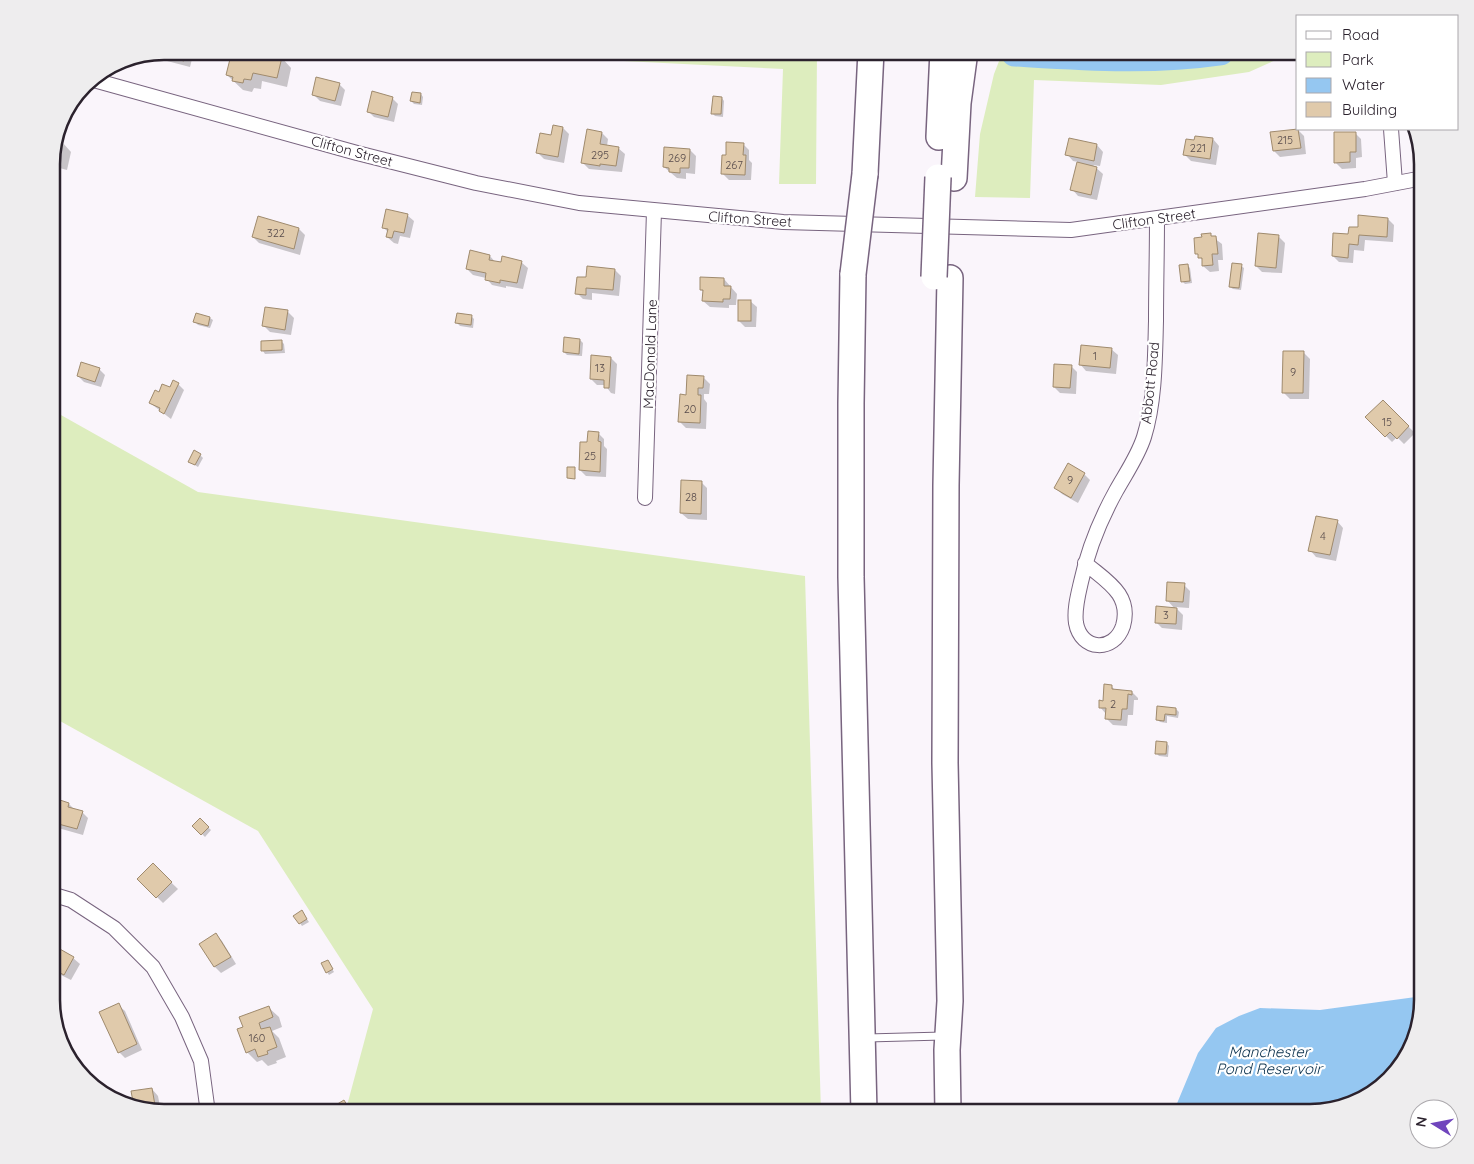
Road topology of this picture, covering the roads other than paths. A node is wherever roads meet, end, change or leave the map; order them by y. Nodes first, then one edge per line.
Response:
1 (853, 60) edge
2 (870, 60) edge
3 (942, 60) edge
4 (964, 60) edge
5 (101, 82) edge
6 (1391, 130) edge
7 (859, 174) junction
8 (946, 177) junction
9 (1414, 180) edge
10 (1395, 183) junction
11 (654, 211) junction
12 (1157, 219) junction
13 (645, 498) dead end
14 (1085, 563) junction
15 (60, 897) edge
16 (861, 1038) junction
17 (947, 1041) junction
18 (207, 1104) edge
19 (864, 1104) edge
20 (948, 1104) edge

1 - 7 highway
2 - 7 highway
3 - 8 highway
4 - 8 highway
5 - 11 street, Clifton Street
6 - 10 street
7 - 16 highway, bridge
8 - 17 highway
9 - 10 street, Clifton Street
10 - 12 street, Clifton Street
11 - 12 street, Clifton Street
11 - 13 street, MacDonald Lane
12 - 14 street, Abbott Road
14 - 14 street, Abbott Road
15 - 18 street
16 - 17 lane
16 - 19 highway
17 - 20 highway

